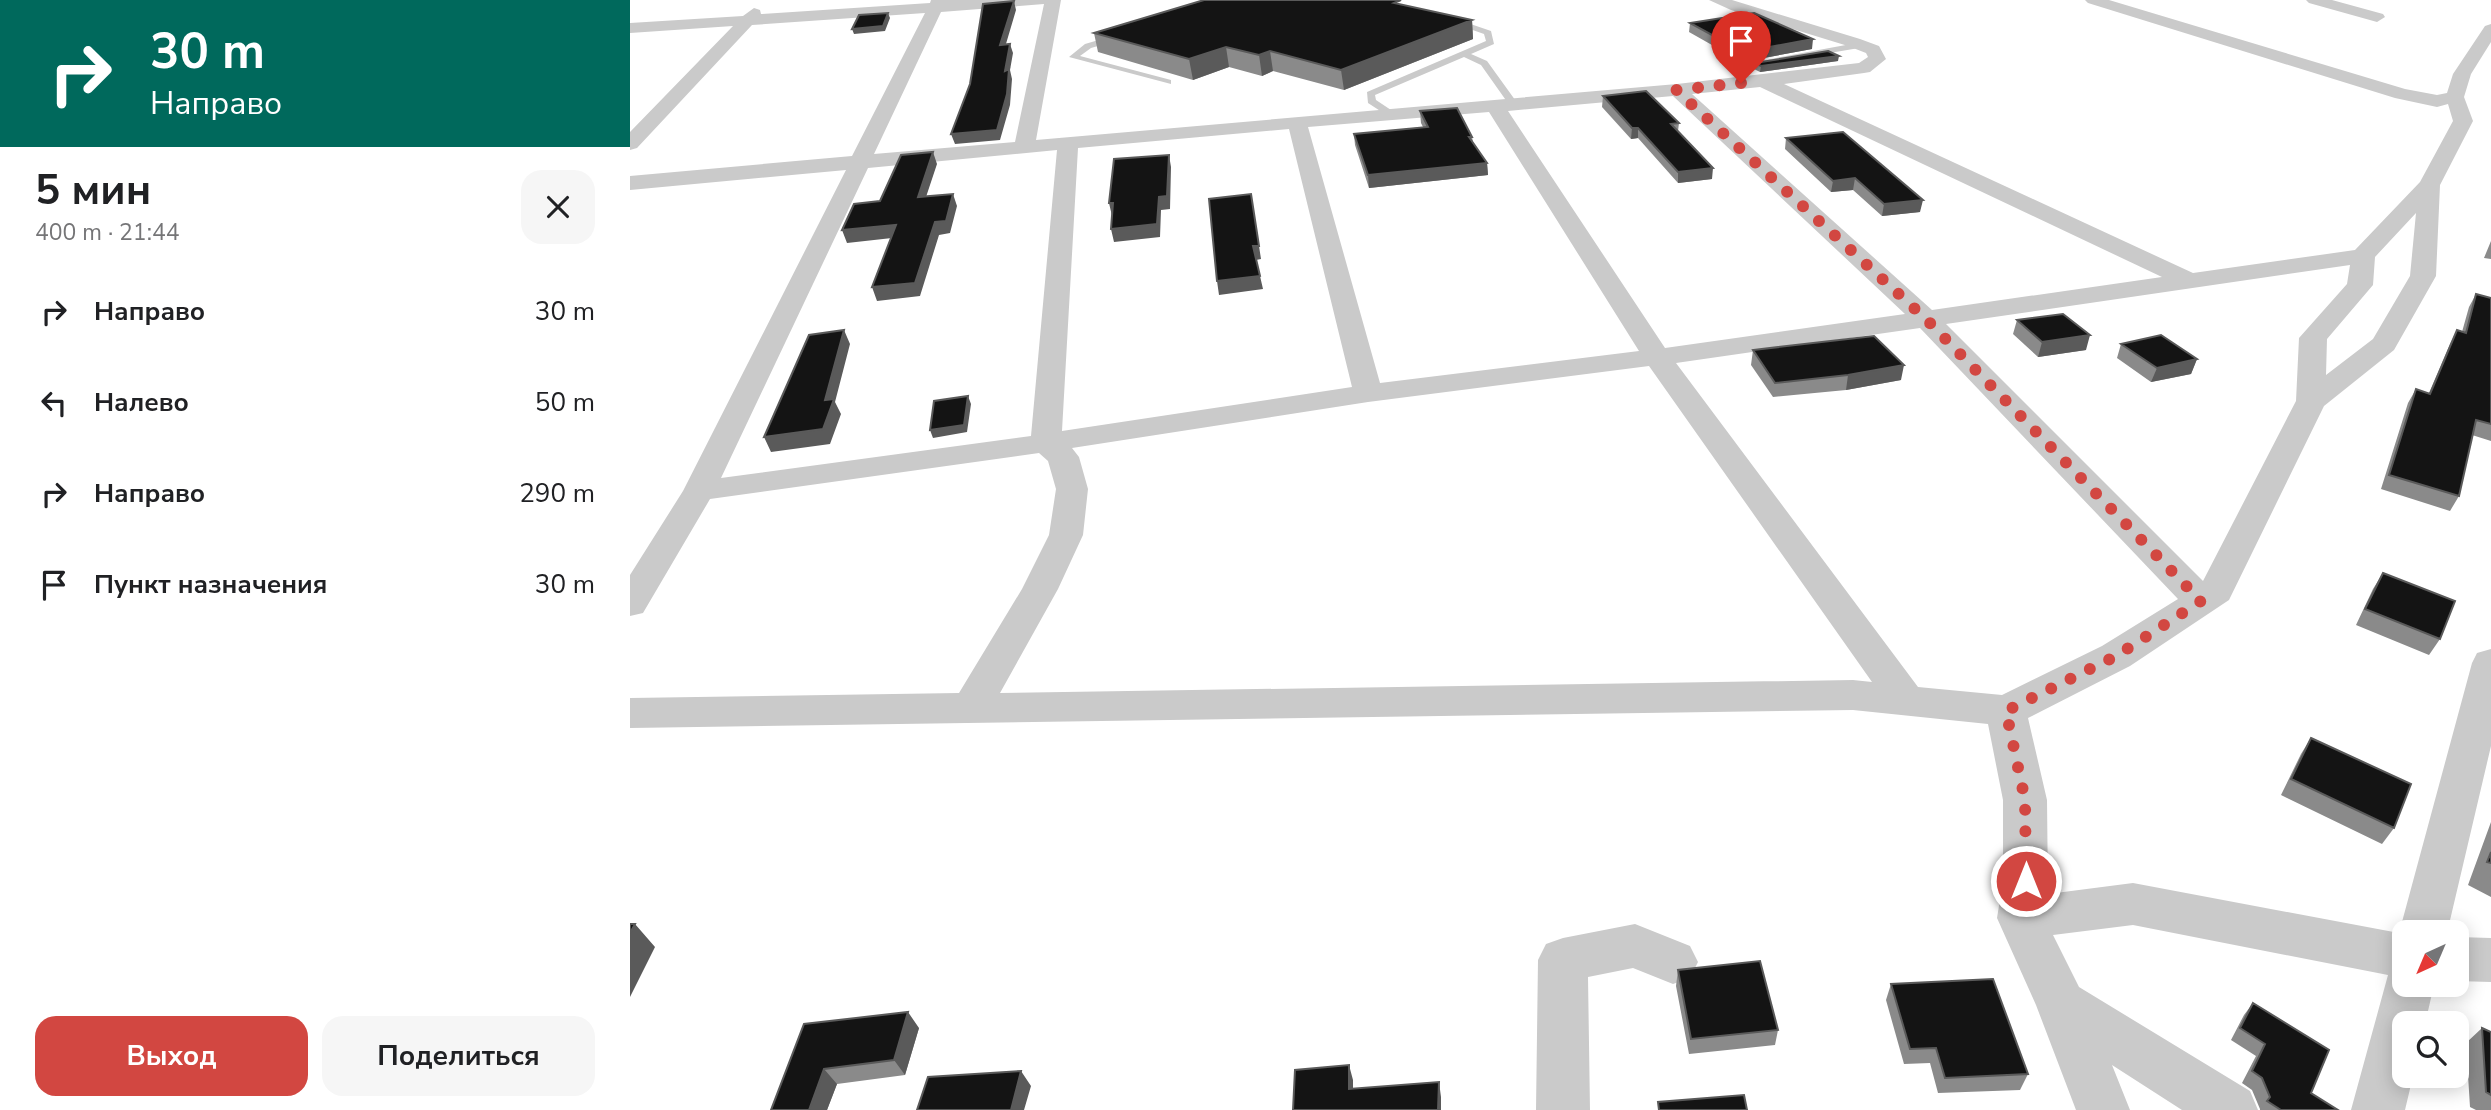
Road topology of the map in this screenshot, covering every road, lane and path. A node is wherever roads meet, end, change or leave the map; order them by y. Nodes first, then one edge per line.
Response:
1 (766, 0) edge
2 (1042, 0) edge
3 (1053, 0) edge
4 (1717, 0) edge
5 (2093, 0) edge
6 (2314, 0) edge
7 (937, 4) edge
8 (2377, 17) dead end
9 (1444, 18) edge
10 (748, 20) junction
11 (630, 28) edge
12 (2491, 29) edge
13 (1127, 35) edge
14 (1862, 45) junction
15 (1463, 53) junction
16 (1742, 65) edge
17 (1763, 81) junction
18 (1168, 82) edge
19 (1676, 90) junction
20 (2455, 97) junction
21 (1504, 105) junction
22 (1391, 114) junction
23 (1297, 122) junction
24 (1068, 143) junction
25 (630, 144) edge
26 (1024, 147) junction
27 (860, 162) junction
28 (630, 183) edge
29 (2429, 185) junction
30 (2363, 256) junction
31 (2190, 281) junction
32 (1926, 319) junction
33 (1657, 357) junction
34 (1368, 393) junction
35 (2311, 401) junction
36 (1046, 443) junction
37 (699, 491) junction
38 (2201, 601) junction
39 (630, 604) edge
40 (2491, 663) edge
41 (1906, 700) junction
42 (971, 708) junction
43 (2006, 711) junction
44 (630, 713) edge
45 (2021, 918) junction
46 (2426, 920) edge
47 (2392, 955) edge
48 (2469, 959) edge
49 (2491, 960) edge
50 (1673, 962) dead end
51 (2406, 998) edge
52 (2061, 1004) junction
53 (1563, 1110) edge
54 (2103, 1110) edge
55 (2231, 1110) edge
56 (2378, 1110) edge

1 - 10 street
2 - 7 street
3 - 26 street
4 - 14 street
5 - 20 street
6 - 8 street
7 - 10 street
7 - 27 street
9 - 15 lane
10 - 11 street
10 - 25 street
12 - 20 street
13 - 18 lane
14 - 16 lane
14 - 17 street
15 - 21 lane
15 - 22 lane
17 - 19 street
17 - 31 street
19 - 21 street
19 - 32 street
20 - 29 street
21 - 22 street
21 - 33 street
22 - 23 street
23 - 24 street
23 - 34 street
24 - 26 street
24 - 36 street
26 - 27 street
27 - 28 street
27 - 37 street
29 - 30 street
29 - 35 street
30 - 31 street
30 - 35 street
31 - 32 street
32 - 33 street
32 - 38 street
33 - 34 street
33 - 41 street
34 - 36 street
35 - 38 street
36 - 37 street
36 - 42 street
37 - 39 street
38 - 43 street
40 - 46 street
41 - 42 street
41 - 43 street
42 - 44 street
43 - 45 street
45 - 47 street
45 - 52 street
48 - 49 street
50 - 53 street
51 - 56 street
52 - 54 street
52 - 55 street

